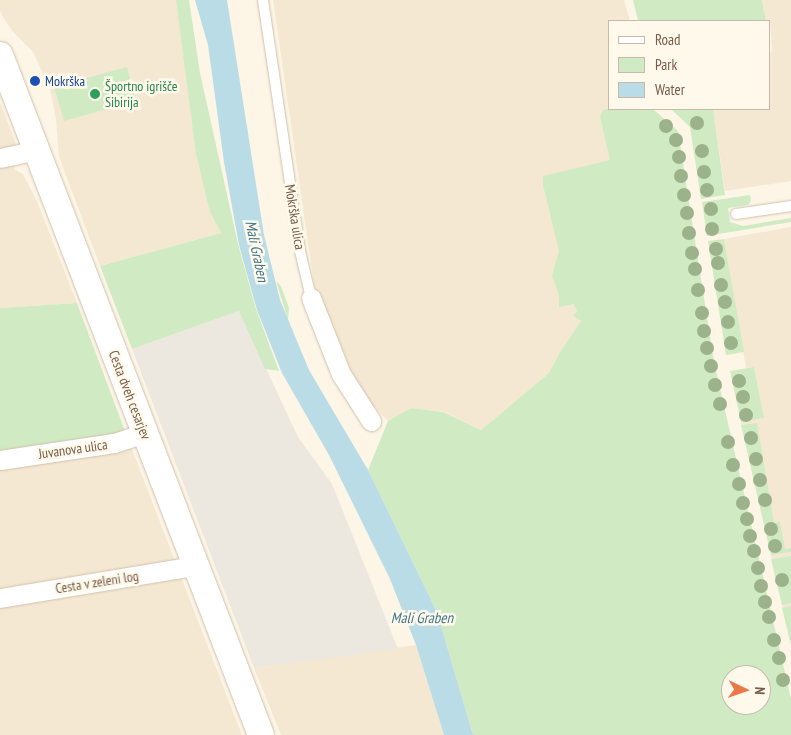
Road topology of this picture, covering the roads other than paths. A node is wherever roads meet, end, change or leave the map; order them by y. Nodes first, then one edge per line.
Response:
1 (263, 0) edge
2 (0, 56) edge
3 (6, 84) edge
4 (38, 150) junction
5 (0, 158) edge
6 (791, 206) edge
7 (736, 214) dead end
8 (310, 298) joint
9 (371, 421) dead end
10 (144, 433) junction
11 (0, 460) edge
12 (194, 566) junction
13 (0, 598) edge
14 (260, 735) edge

1 - 8 lane, Mokrška ulica
2 - 3 street, Cesta dveh cesarjev
3 - 4 street, Cesta dveh cesarjev
4 - 5 street
4 - 10 street, Cesta dveh cesarjev
6 - 7 lane
8 - 9 street, Mokrška ulica
10 - 11 street, Juvanova ulica
10 - 12 street, Cesta dveh cesarjev
12 - 13 street, Cesta v zeleni log
12 - 14 street, Cesta dveh cesarjev

